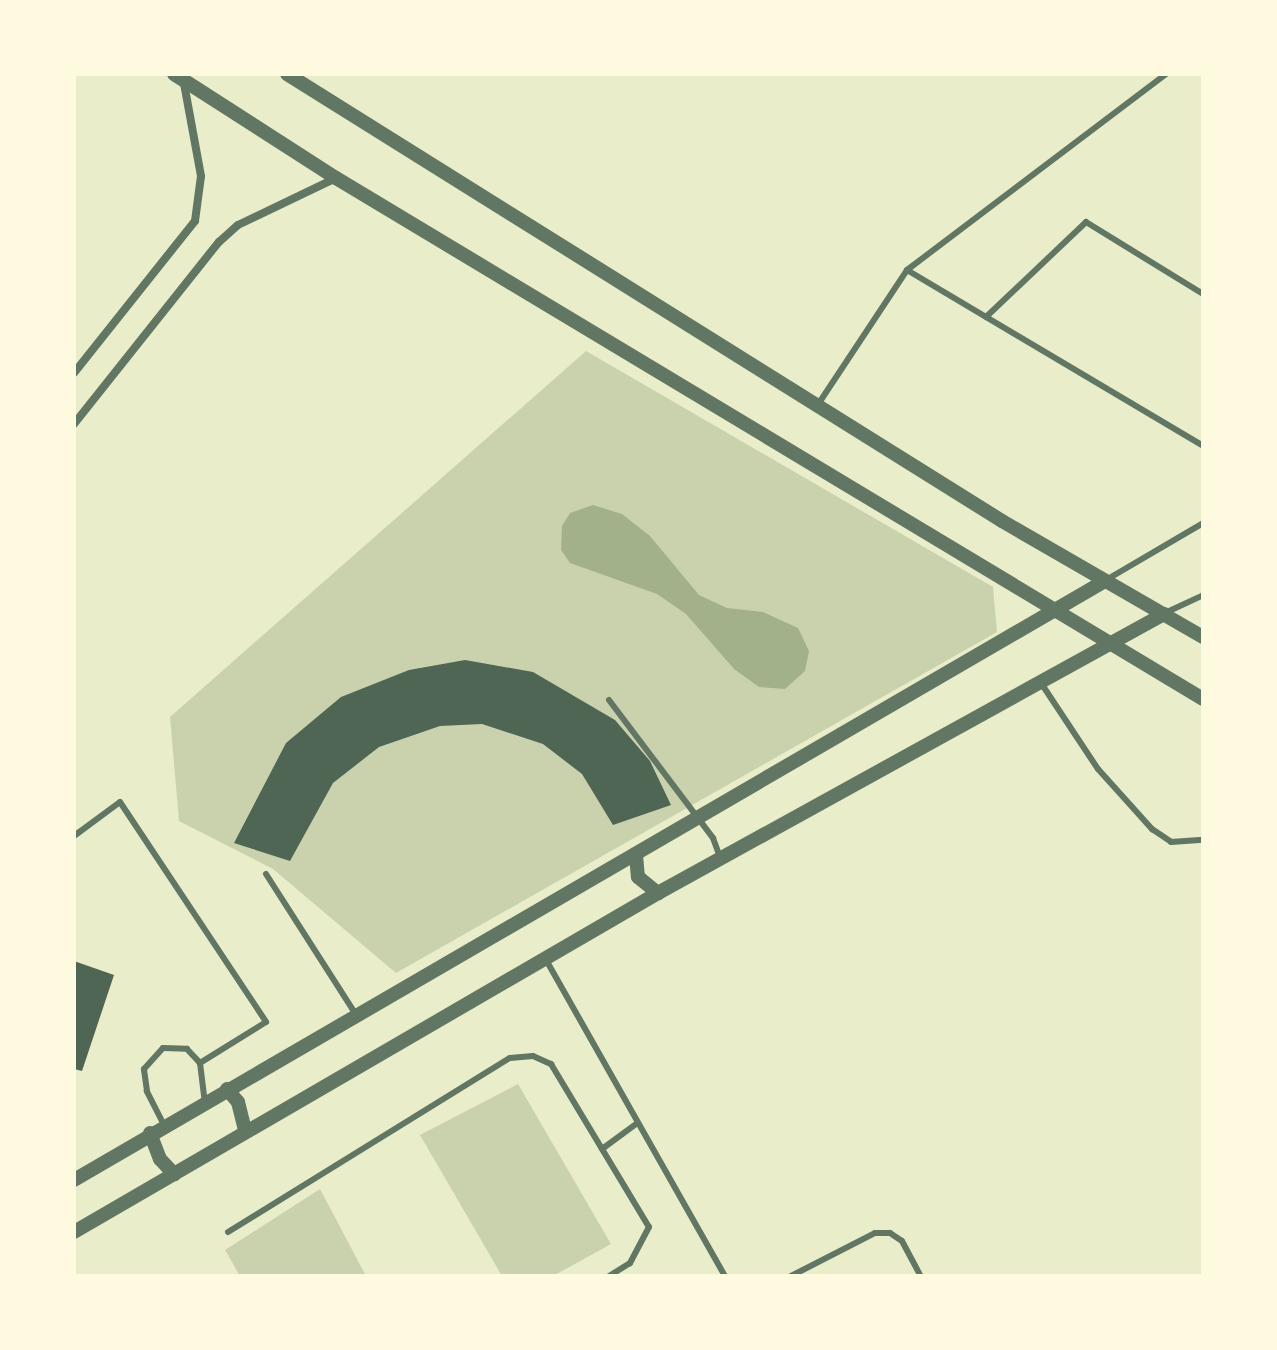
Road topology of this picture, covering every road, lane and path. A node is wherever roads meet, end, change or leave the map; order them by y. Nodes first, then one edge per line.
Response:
1 (287, 74) edge
2 (1166, 74) edge
3 (179, 78) edge
4 (336, 178) junction
5 (907, 270) junction
6 (1203, 294) edge
7 (986, 317) junction
8 (74, 373) edge
9 (817, 406) junction
10 (74, 424) edge
11 (1203, 446) edge
12 (1203, 523) edge
13 (1105, 581) junction
14 (1203, 595) edge
15 (1058, 611) junction
16 (1164, 614) junction
17 (1203, 637) edge
18 (1112, 645) junction
19 (1041, 683) junction
20 (1203, 699) edge
21 (609, 700) dead end
22 (697, 820) junction
23 (74, 836) edge
24 (1203, 840) edge
25 (636, 855) junction
26 (720, 861) junction
27 (266, 874) dead end
28 (658, 893) junction
29 (545, 958) junction
30 (356, 1015) junction
31 (200, 1063) junction
32 (227, 1089) junction
33 (205, 1102) junction
34 (636, 1124) junction
35 (164, 1125) junction
36 (245, 1131) junction
37 (150, 1133) junction
38 (602, 1149) junction
39 (174, 1174) junction
40 (74, 1180) edge
41 (74, 1232) edge
42 (228, 1232) dead end
43 (609, 1276) edge
44 (725, 1276) edge
45 (791, 1276) edge
46 (921, 1276) edge

1 - 9 street
2 - 5 lane
3 - 4 street
3 - 8 street
4 - 10 street
4 - 15 street
5 - 7 lane
5 - 9 lane
6 - 7 lane
7 - 11 lane
9 - 13 street
12 - 13 lane
13 - 15 street
13 - 16 street
14 - 16 lane
15 - 18 street
15 - 22 street
16 - 17 street
16 - 18 street
18 - 19 street
18 - 20 street
19 - 24 lane
19 - 26 street
21 - 22 lane
22 - 25 street
22 - 26 lane
23 - 31 lane
25 - 28 street
25 - 30 street
26 - 28 street
27 - 30 lane
28 - 29 street
29 - 34 lane
29 - 36 street
30 - 32 street
31 - 33 lane
31 - 35 lane
32 - 33 street
32 - 36 street
33 - 35 street
34 - 38 lane
34 - 44 lane
35 - 37 street
36 - 39 street
37 - 39 street
37 - 40 street
38 - 42 lane
38 - 43 lane
39 - 41 street
45 - 46 lane

